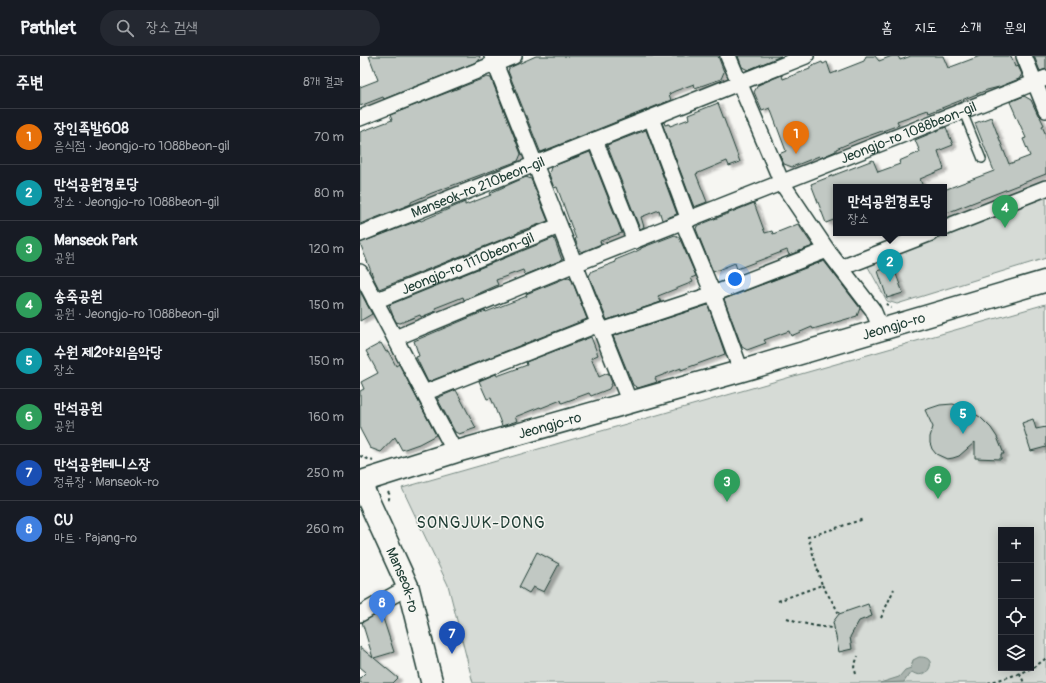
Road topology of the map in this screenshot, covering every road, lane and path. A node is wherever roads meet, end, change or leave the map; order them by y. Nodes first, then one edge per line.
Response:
1 (514, 56) edge
2 (728, 56) edge
3 (806, 56) edge
4 (1024, 56) edge
5 (493, 60) edge
6 (1041, 80) edge
7 (738, 83) junction
8 (1045, 102) edge
9 (963, 112) junction
10 (360, 118) edge
11 (651, 118) junction
12 (595, 140) junction
13 (982, 159) dead end
14 (535, 165) junction
15 (782, 183) junction
16 (1046, 188) edge
17 (686, 221) junction
18 (559, 226) junction
19 (947, 227) edge
20 (360, 234) edge
21 (923, 236) edge
22 (635, 240) junction
23 (827, 250) junction
24 (575, 264) junction
25 (841, 268) junction
26 (360, 272) edge
27 (1046, 280) edge
28 (713, 294) junction
29 (375, 301) junction
30 (887, 304) dead end
31 (891, 308) dead end
32 (600, 328) junction
33 (881, 329) junction
34 (395, 338) junction
35 (741, 372) junction
36 (424, 393) junction
37 (630, 403) junction
38 (455, 452) junction
39 (360, 456) edge
40 (371, 460) dead end
41 (360, 482) edge
42 (388, 492) dead end
43 (390, 495) dead end
44 (864, 519) dead end
45 (822, 585) junction
46 (408, 588) junction
47 (894, 589) dead end
48 (778, 601) dead end
49 (360, 614) edge
50 (839, 614) dead end
51 (787, 618) dead end
52 (881, 618) dead end
53 (834, 628) dead end
54 (858, 656) dead end
55 (1046, 658) edge
56 (1020, 673) junction
57 (856, 674) dead end
58 (432, 683) edge
59 (988, 683) edge
60 (1024, 683) edge

1 - 5 street
2 - 7 street
3 - 7 street, Manseok-ro 210beon-gil
4 - 6 street
5 - 10 street
5 - 14 street
6 - 8 street
6 - 9 street, Jeongjo-ro 1088beon-gil
7 - 11 street, Manseok-ro 210beon-gil
7 - 15 street
9 - 13 lane
9 - 15 street, Jeongjo-ro 1088beon-gil
11 - 12 street, Manseok-ro 210beon-gil
11 - 17 street
12 - 14 street, Manseok-ro 210beon-gil
12 - 22 street
14 - 18 street
14 - 20 street, Manseok-ro 210beon-gil
15 - 17 street, Jeongjo-ro 1088beon-gil
15 - 23 street
16 - 19 street
17 - 22 street, Jeongjo-ro 1088beon-gil
17 - 28 street
18 - 24 street
18 - 29 street, Jeongjo-ro 1110beon-gil
21 - 25 street
22 - 24 street, Jeongjo-ro 1088beon-gil
23 - 25 street
23 - 28 street
24 - 32 street
24 - 34 street
25 - 33 street
26 - 29 street
27 - 33 street, Jeongjo-ro
28 - 32 street
28 - 35 street
29 - 34 street
30 - 31 path
32 - 36 street
32 - 37 street
33 - 35 street, Jeongjo-ro
34 - 36 street
35 - 37 street, Jeongjo-ro
36 - 38 street
37 - 38 street, Jeongjo-ro
38 - 41 street, Jeongjo-ro
39 - 40 path
41 - 46 street, Manseok-ro
42 - 43 path
44 - 45 path
45 - 48 path
45 - 50 path
46 - 49 street
46 - 58 street, Manseok-ro
47 - 52 path
51 - 53 path
54 - 57 path
55 - 56 path
56 - 59 path
56 - 60 path

